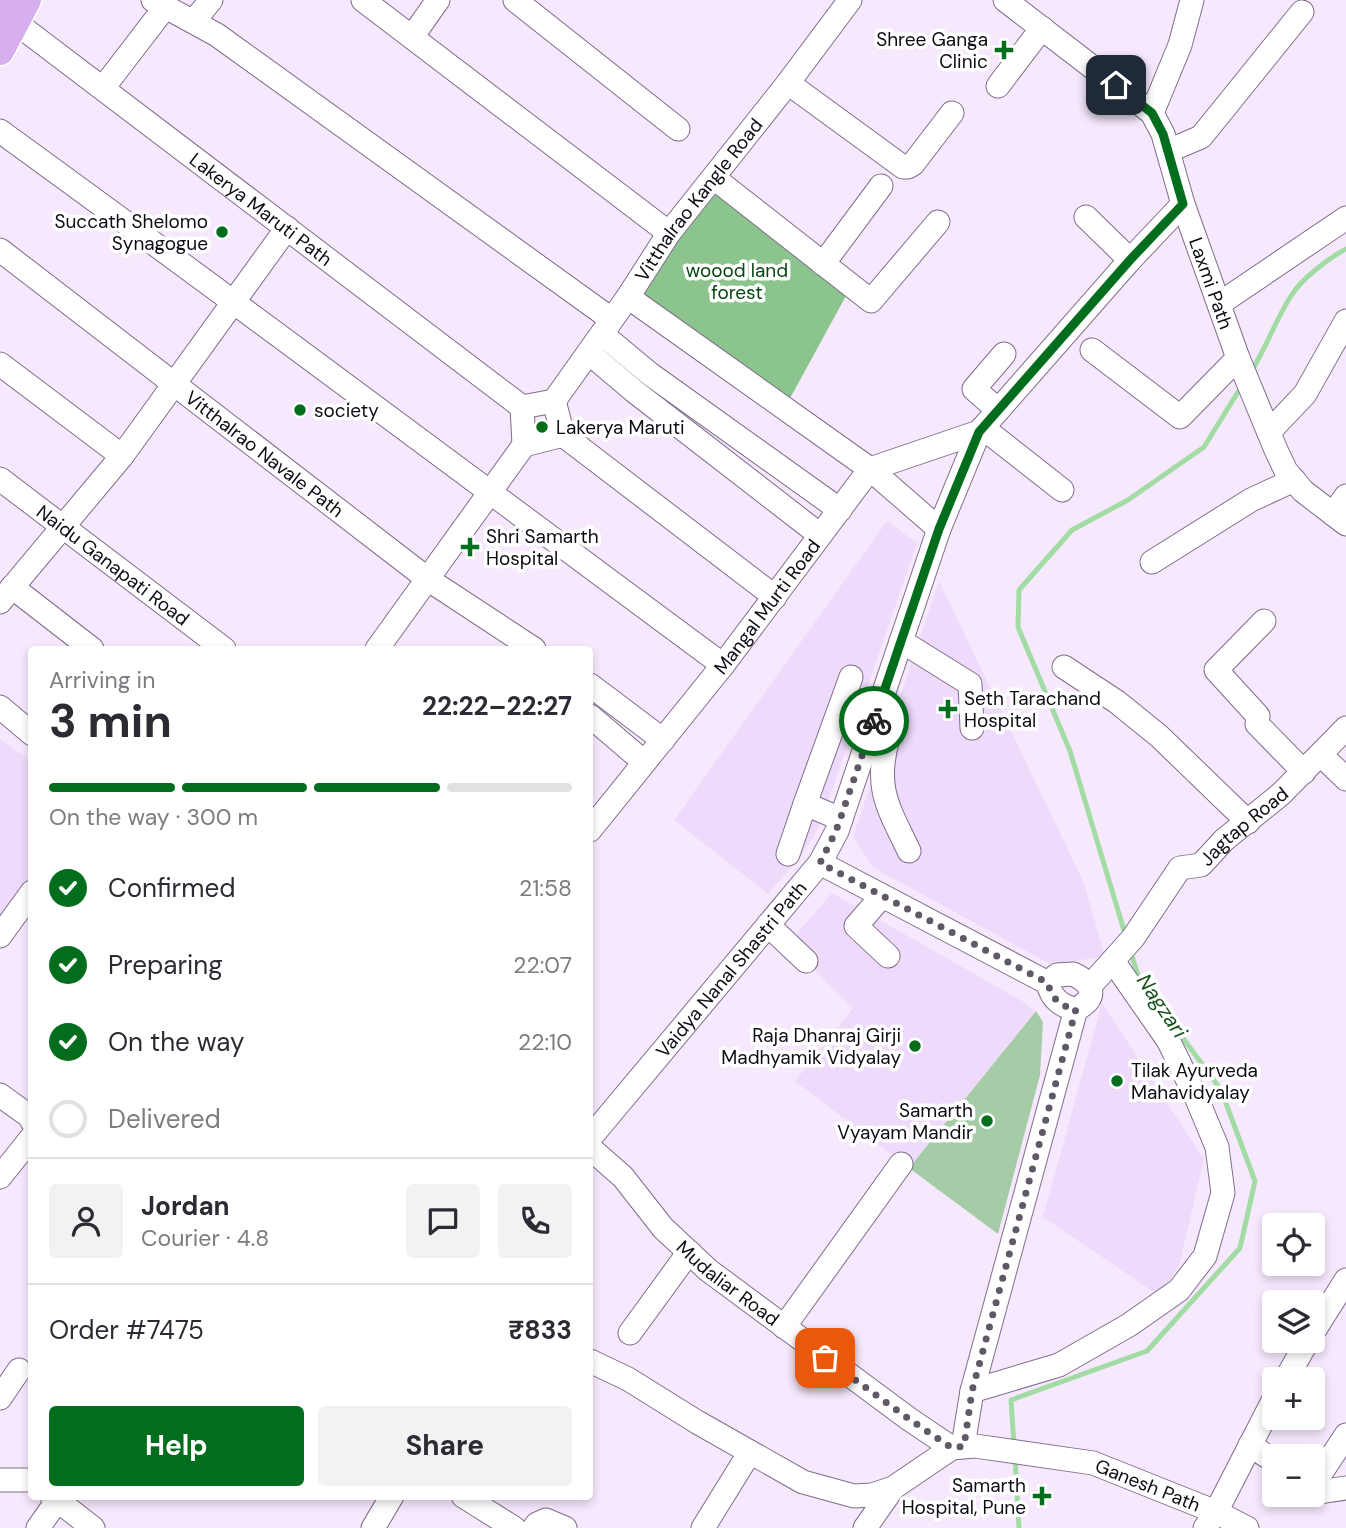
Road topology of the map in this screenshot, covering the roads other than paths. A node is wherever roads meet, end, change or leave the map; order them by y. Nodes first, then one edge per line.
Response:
1 (211, 0) edge
2 (363, 0) edge
3 (438, 0) edge
4 (515, 0) edge
5 (850, 0) edge
6 (1005, 0) edge
7 (1192, 0) edge
8 (160, 3) edge
9 (9, 8) edge
10 (1303, 12) dead end
11 (194, 21) junction
12 (1042, 28) junction
13 (412, 37) junction
14 (0, 51) edge
15 (788, 83) junction
16 (998, 86) dead end
17 (103, 88) junction
18 (952, 113) dead end
19 (1152, 113) junction
20 (678, 129) dead end
21 (0, 131) edge
22 (1168, 151) junction
23 (714, 178) junction
24 (881, 186) dead end
25 (1183, 204) junction
26 (1086, 218) dead end
27 (1346, 218) edge
28 (937, 222) dead end
29 (287, 228) junction
30 (669, 233) junction
31 (0, 250) edge
32 (1130, 260) junction
33 (823, 264) junction
34 (628, 297) junction
35 (234, 301) junction
36 (1219, 304) junction
37 (1346, 321) edge
38 (601, 335) junction
39 (1092, 350) dead end
40 (1004, 354) dead end
41 (0, 364) edge
42 (1244, 372) junction
43 (174, 384) junction
44 (554, 401) junction
45 (522, 407) junction
46 (998, 410) junction
47 (981, 430) junction
48 (1269, 432) junction
49 (563, 435) junction
50 (524, 445) junction
51 (122, 456) junction
52 (870, 469) junction
53 (0, 479) edge
54 (1294, 480) junction
55 (1062, 489) dead end
56 (488, 492) junction
57 (840, 510) junction
58 (1342, 511) edge
59 (63, 528) junction
60 (939, 529) junction
61 (820, 535) junction
62 (1152, 562) dead end
63 (429, 580) junction
64 (6, 595) edge
65 (775, 597) junction
66 (1264, 621) dead end
67 (901, 641) junction
68 (87, 646) edge
69 (220, 646) edge
70 (379, 646) edge
71 (529, 646) edge
72 (723, 665) junction
73 (1064, 667) dead end
74 (851, 677) dead end
75 (593, 687) edge
76 (0, 707) edge
77 (593, 719) edge
78 (972, 728) dead end
79 (1346, 728) edge
80 (28, 731) edge
81 (888, 738) dead end
82 (663, 740) junction
83 (1321, 755) junction
84 (644, 762) junction
85 (1304, 772) junction
86 (1346, 779) edge
87 (851, 788) junction
88 (883, 798) junction
89 (805, 804) junction
90 (593, 819) edge
91 (841, 819) junction
92 (1248, 822) junction
93 (909, 851) dead end
94 (788, 854) dead end
95 (820, 863) junction
96 (882, 896) junction
97 (28, 898) edge
98 (768, 925) junction
99 (0, 936) edge
100 (1123, 950) junction
101 (888, 956) dead end
102 (806, 961) dead end
103 (1048, 983) junction
104 (1090, 986) junction
105 (1076, 1009) junction
106 (0, 1095) edge
107 (28, 1115) edge
108 (593, 1134) edge
109 (28, 1142) edge
110 (593, 1150) edge
111 (901, 1164) dead end
112 (0, 1177) edge
113 (689, 1252) junction
114 (1346, 1280) edge
115 (1325, 1313) edge
116 (784, 1327) junction
117 (630, 1333) dead end
118 (593, 1362) edge
119 (19, 1370) dead end
120 (972, 1391) junction
121 (0, 1398) edge
122 (1262, 1422) edge
123 (1346, 1434) edge
124 (1250, 1445) junction
125 (964, 1447) junction
126 (750, 1452) junction
127 (1262, 1453) edge
128 (1325, 1467) edge
129 (0, 1480) edge
130 (28, 1480) edge
131 (893, 1488) junction
132 (1346, 1488) edge
133 (1325, 1491) edge
134 (54, 1500) edge
135 (58, 1500) edge
136 (390, 1500) edge
137 (469, 1500) edge
138 (1210, 1520) edge
139 (383, 1525) edge
140 (38, 1528) edge
141 (93, 1528) edge
142 (514, 1528) edge
143 (534, 1528) edge
144 (565, 1528) edge
145 (703, 1528) edge
146 (865, 1528) edge
147 (1247, 1528) edge

1 - 11 street
2 - 13 street
3 - 13 street
4 - 20 street
5 - 15 street, Vitthalrao Kangle Road
6 - 12 street, Laxmi Path
7 - 19 street
8 - 11 street
8 - 17 street
9 - 14 main road
9 - 17 street, Lakerya Maruti Path
10 - 22 street
11 - 38 street
12 - 16 street
12 - 19 street, Laxmi Path
13 - 30 street
15 - 18 street
15 - 23 street, Vitthalrao Kangle Road
17 - 29 street, Lakerya Maruti Path
19 - 22 street, Laxmi Path
21 - 35 street
22 - 25 street, Laxmi Path
23 - 30 street, Vitthalrao Kangle Road
23 - 33 street
24 - 33 street
25 - 32 street
25 - 36 street, Laxmi Path
26 - 32 street
27 - 36 street
28 - 33 street
29 - 35 street
29 - 45 street, Lakerya Maruti Path
30 - 34 street, Vitthalrao Kangle Road
31 - 43 street, Vitthalrao Navale Path
32 - 46 street
34 - 38 street, Vitthalrao Kangle Road
34 - 52 street
35 - 43 street
35 - 56 street
36 - 42 street, Laxmi Path
37 - 48 street
38 - 44 street, Vitthalrao Kangle Road
38 - 57 street
38 - 61 street
39 - 42 street
40 - 46 street
41 - 51 street
42 - 48 street, Laxmi Path
43 - 51 street
43 - 63 street, Vitthalrao Navale Path
44 - 45 street
44 - 49 street
45 - 50 street
46 - 47 street
47 - 52 street
47 - 55 street
47 - 60 street, Vaidya Nanal Shastri Path
48 - 54 street, Laxmi Path
49 - 50 street
49 - 65 street
50 - 56 street
51 - 59 street
52 - 57 street, Mangal Murti Road
52 - 60 street
53 - 59 street, Naidu Ganapati Road
54 - 58 street, Laxmi Path
54 - 62 street
56 - 63 street
56 - 72 street
57 - 61 street, Mangal Murti Road
59 - 64 street
59 - 69 street, Naidu Ganapati Road
60 - 67 street, Vaidya Nanal Shastri Path
61 - 65 street, Mangal Murti Road
63 - 70 street
63 - 71 street, Vitthalrao Navale Path
64 - 68 street
65 - 72 street, Mangal Murti Road
66 - 85 street
67 - 78 street
67 - 87 street, Vaidya Nanal Shastri Path
72 - 82 street, Mangal Murti Road
73 - 92 street
74 - 89 street
75 - 82 street
76 - 80 street
77 - 84 street
79 - 83 street, Jagtap Road
81 - 88 street
82 - 84 street, Mangal Murti Road
83 - 85 street, Jagtap Road
83 - 86 street
84 - 90 street, Mangal Murti Road
85 - 92 street, Jagtap Road
87 - 88 street
87 - 91 street, Vaidya Nanal Shastri Path
88 - 93 street
89 - 91 street
89 - 94 street
91 - 95 street, Vaidya Nanal Shastri Path
92 - 100 street, Jagtap Road
95 - 96 street
95 - 98 street, Vaidya Nanal Shastri Path
96 - 101 street
96 - 103 street
97 - 99 street
98 - 102 street
98 - 108 street, Vaidya Nanal Shastri Path
100 - 104 street, Jagtap Road
100 - 120 street
103 - 104 street
103 - 105 street
104 - 105 street
105 - 120 street
106 - 107 street
109 - 112 street
110 - 113 street, Mudaliar Road
111 - 116 street
113 - 116 street, Mudaliar Road
113 - 117 street
114 - 115 street
116 - 125 street, Mudaliar Road
118 - 126 street
119 - 121 street
120 - 125 street
122 - 124 street
123 - 128 street
124 - 127 street
124 - 138 street
125 - 131 street
125 - 138 street, Ganesh Path
126 - 131 street
126 - 145 street
129 - 130 street
131 - 146 street
132 - 133 street
134 - 140 street
135 - 141 street
136 - 139 street
137 - 142 street
138 - 147 street, Ganesh Path
143 - 144 street

